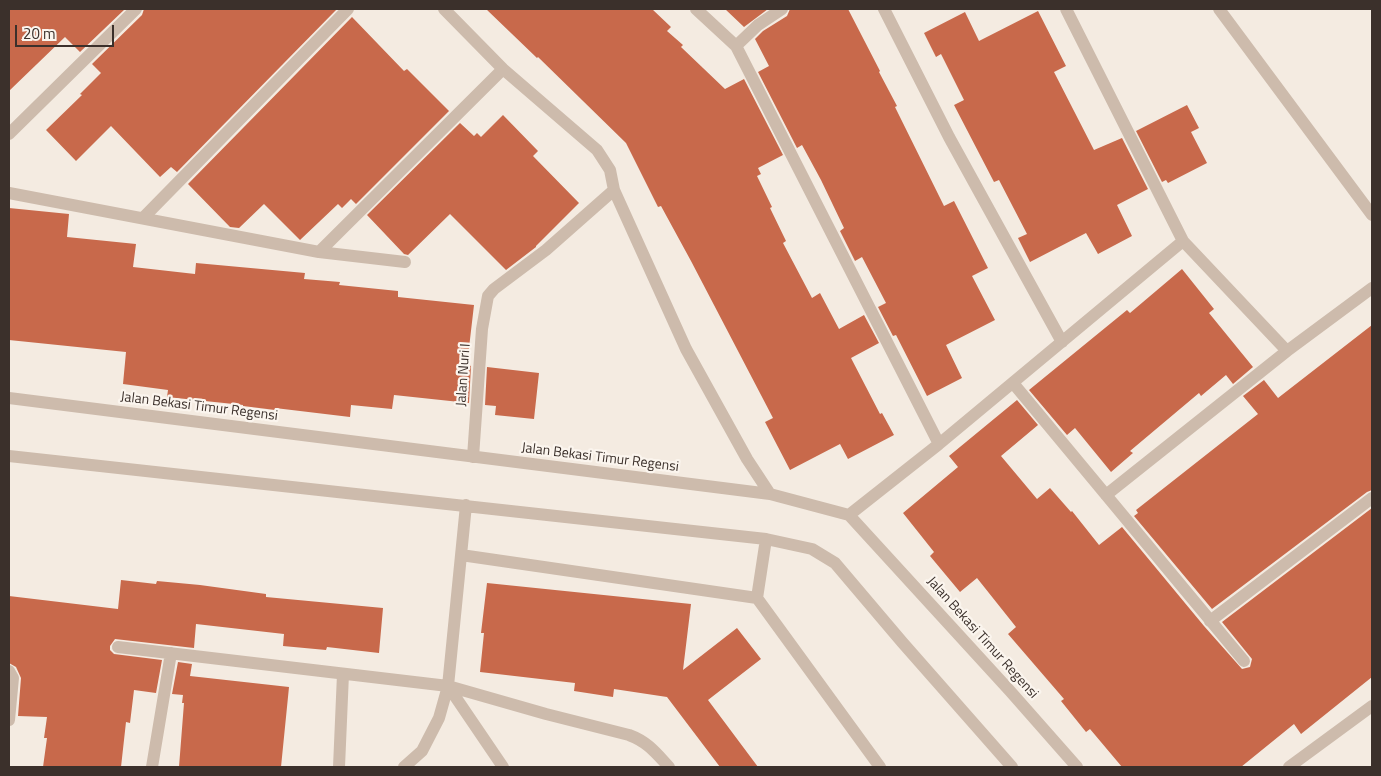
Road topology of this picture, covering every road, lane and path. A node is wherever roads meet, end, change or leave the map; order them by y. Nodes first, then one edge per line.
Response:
1 (136, 9) edge
2 (348, 9) edge
3 (444, 9) edge
4 (696, 9) edge
5 (782, 9) edge
6 (884, 9) edge
7 (1066, 9) edge
8 (1220, 9) edge
9 (736, 46) junction
10 (503, 69) junction
11 (9, 134) edge
12 (614, 190) junction
13 (9, 193) edge
14 (1372, 215) edge
15 (143, 218) junction
16 (1184, 241) junction
17 (318, 252) junction
18 (405, 262) dead end
19 (1372, 288) edge
20 (1062, 342) junction
21 (1287, 351) junction
22 (1013, 383) junction
23 (9, 398) edge
24 (939, 444) junction
25 (9, 456) edge
26 (473, 457) junction
27 (770, 494) junction
28 (1106, 495) junction
29 (1372, 498) edge
30 (466, 505) junction
31 (849, 514) junction
32 (766, 539) junction
33 (461, 555) junction
34 (757, 598) junction
35 (1210, 621) junction
36 (118, 647) dead end
37 (171, 653) junction
38 (1244, 661) dead end
39 (9, 671) edge
40 (342, 674) junction
41 (448, 686) junction
42 (1372, 706) edge
43 (9, 720) edge
44 (152, 767) edge
45 (340, 767) edge
46 (404, 767) edge
47 (503, 767) edge
48 (669, 767) edge
49 (880, 767) edge
50 (1012, 767) edge
51 (1077, 767) edge
52 (1289, 767) edge

1 - 11 street
2 - 15 street
3 - 10 street
4 - 9 street
5 - 9 street
6 - 20 street
7 - 16 street
8 - 14 street
9 - 24 street
10 - 12 street
10 - 17 street
12 - 26 street, Jalan Nuri I
12 - 27 street
13 - 15 street
15 - 17 street
16 - 20 street
16 - 21 street
17 - 18 street
19 - 21 street
20 - 22 street
21 - 28 street
22 - 24 street
22 - 28 street
23 - 26 street, Jalan Bekasi Timur Regensi
24 - 31 street
25 - 30 street
26 - 27 street, Jalan Bekasi Timur Regensi
27 - 31 street, Jalan Bekasi Timur Regensi
28 - 35 street
29 - 35 street
30 - 32 street
30 - 33 street
31 - 51 street, Jalan Bekasi Timur Regensi
32 - 34 street
32 - 50 street
33 - 34 street
33 - 41 street
34 - 49 street
35 - 38 street
36 - 37 street
37 - 40 street
37 - 44 street
39 - 43 street
40 - 41 street
40 - 45 street
41 - 46 street
41 - 47 street
41 - 48 street
42 - 52 street

